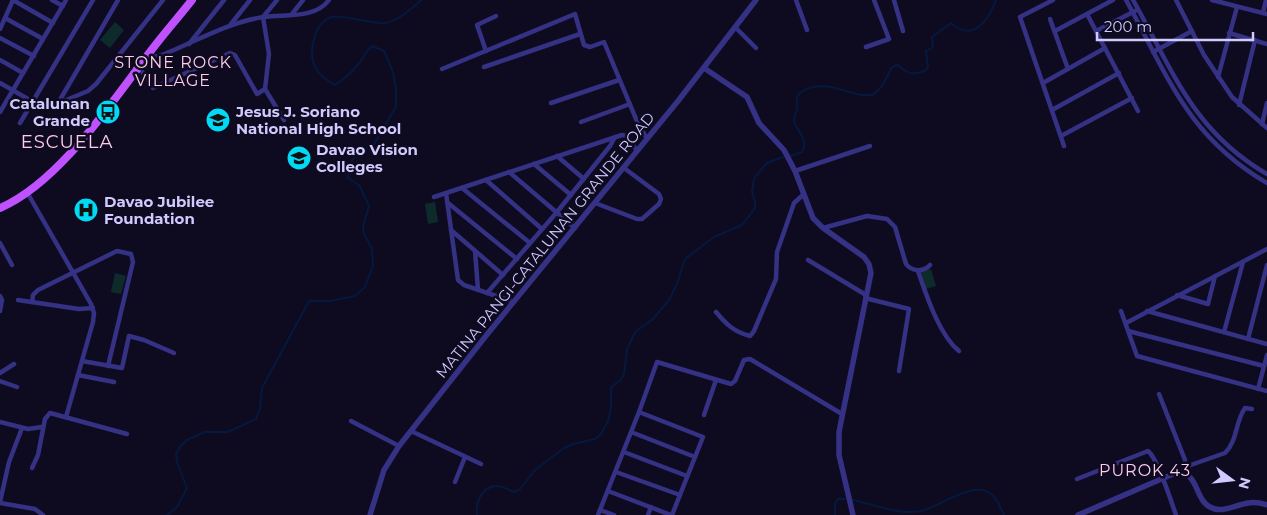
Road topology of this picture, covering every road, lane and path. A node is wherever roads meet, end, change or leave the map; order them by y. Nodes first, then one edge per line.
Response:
1 (13, 0) edge
2 (52, 0) edge
3 (66, 0) edge
4 (92, 0) edge
5 (118, 0) edge
6 (163, 0) edge
7 (192, 0) edge
8 (224, 0) edge
9 (250, 0) edge
10 (277, 0) edge
11 (303, 0) edge
12 (329, 0) edge
13 (756, 0) edge
14 (796, 0) edge
15 (874, 0) edge
16 (894, 0) edge
17 (1053, 0) edge
18 (1098, 0) edge
19 (1113, 0) edge
20 (1126, 0) edge
21 (1133, 0) edge
22 (1176, 0) edge
23 (1212, 0) edge
24 (1266, 0) edge
25 (63, 6) junction
26 (1237, 6) junction
27 (1101, 7) junction
28 (1138, 9) junction
29 (1132, 12) junction
30 (292, 14) junction
31 (1087, 14) junction
32 (1265, 14) edge
33 (496, 16) dead end
34 (263, 17) junction
35 (5, 18) junction
36 (1050, 19) dead end
37 (53, 23) junction
38 (230, 25) junction
39 (735, 27) junction
40 (0, 29) edge
41 (807, 30) dead end
42 (903, 31) dead end
43 (1055, 31) junction
44 (1096, 31) junction
45 (1192, 31) junction
46 (580, 34) junction
47 (1229, 34) junction
48 (0, 38) edge
49 (43, 39) junction
50 (1255, 40) junction
51 (1267, 44) edge
52 (188, 45) junction
53 (866, 46) dead end
54 (756, 48) dead end
55 (1105, 48) junction
56 (1159, 49) junction
57 (486, 51) junction
58 (1153, 52) junction
59 (148, 55) junction
60 (34, 56) junction
61 (0, 60) edge
62 (139, 67) junction
63 (484, 67) dead end
64 (704, 68) junction
65 (442, 69) dead end
66 (1068, 69) junction
67 (23, 74) junction
68 (1119, 74) junction
69 (1218, 77) junction
70 (619, 80) junction
71 (0, 83) edge
72 (1043, 83) junction
73 (265, 89) junction
74 (13, 91) junction
75 (1132, 98) junction
76 (33, 102) junction
77 (551, 102) dead end
78 (1267, 103) edge
79 (630, 104) junction
80 (57, 105) junction
81 (1239, 105) junction
82 (1, 109) edge
83 (1052, 110) junction
84 (1138, 111) dead end
85 (284, 120) dead end
86 (581, 122) dead end
87 (20, 123) dead end
88 (1262, 124) junction
89 (1267, 128) edge
90 (1213, 132) junction
91 (1061, 136) junction
92 (1207, 136) junction
93 (615, 137) junction
94 (647, 140) junction
95 (870, 146) dead end
96 (1064, 146) dead end
97 (637, 151) junction
98 (557, 156) junction
99 (534, 164) junction
100 (624, 168) junction
101 (795, 171) junction
102 (1261, 171) junction
103 (509, 172) junction
104 (1267, 174) edge
105 (1257, 177) junction
106 (584, 179) junction
107 (486, 180) junction
108 (1267, 183) edge
109 (462, 188) junction
110 (27, 192) junction
111 (446, 193) junction
112 (804, 194) junction
113 (571, 195) junction
114 (434, 197) dead end
115 (448, 202) junction
116 (595, 203) junction
117 (0, 208) edge
118 (556, 212) junction
119 (575, 228) junction
120 (823, 228) junction
121 (542, 229) junction
122 (451, 230) junction
123 (0, 243) edge
124 (530, 243) junction
125 (1267, 249) edge
126 (476, 251) junction
127 (516, 259) junction
128 (808, 260) dead end
129 (1243, 262) junction
130 (930, 265) dead end
131 (1267, 265) edge
132 (12, 266) dead end
133 (918, 270) junction
134 (74, 272) junction
135 (503, 275) junction
136 (1215, 276) junction
137 (478, 290) junction
138 (487, 293) junction
139 (1177, 295) junction
140 (0, 296) edge
141 (866, 297) junction
142 (18, 300) dead end
143 (32, 302) junction
144 (514, 302) junction
145 (93, 308) junction
146 (1121, 311) dead end
147 (0, 312) edge
148 (716, 312) dead end
149 (1147, 312) junction
150 (1126, 323) junction
151 (1128, 331) junction
152 (1224, 332) junction
153 (1248, 338) junction
154 (1267, 344) edge
155 (959, 351) dead end
156 (174, 353) dead end
157 (1267, 355) edge
158 (82, 361) junction
159 (14, 364) dead end
160 (108, 366) junction
161 (1264, 366) junction
162 (899, 371) dead end
163 (0, 373) edge
164 (78, 375) junction
165 (716, 380) junction
166 (0, 381) edge
167 (114, 382) dead end
168 (18, 387) dead end
169 (1258, 389) junction
170 (1267, 391) edge
171 (1159, 394) dead end
172 (1252, 409) dead end
173 (639, 412) junction
174 (842, 414) junction
175 (704, 415) dead end
176 (66, 417) junction
177 (351, 421) dead end
178 (0, 422) edge
179 (42, 427) junction
180 (22, 428) junction
181 (411, 431) junction
182 (631, 432) junction
183 (126, 434) dead end
184 (399, 446) junction
185 (624, 452) junction
186 (465, 457) junction
187 (695, 458) junction
188 (482, 464) dead end
189 (32, 468) dead end
190 (1184, 470) junction
191 (616, 472) junction
192 (687, 476) junction
193 (1163, 478) junction
194 (1077, 479) dead end
195 (456, 482) dead end
196 (608, 491) junction
197 (680, 495) junction
198 (0, 502) edge
199 (1267, 505) edge
200 (651, 507) junction
201 (599, 513) edge
202 (43, 515) edge
203 (370, 515) edge
204 (614, 515) edge
205 (648, 515) edge
206 (672, 515) edge
207 (853, 515) edge
208 (1078, 515) edge
209 (1176, 515) edge

1 - 35 street
1 - 37 street
2 - 25 street
3 - 25 street
4 - 76 street
5 - 80 street
6 - 80 street
7 - 59 main road
8 - 52 street
9 - 38 street
10 - 34 street
11 - 30 street
12 - 30 street
13 - 39 street, MATINA PANGI-CATALUNAN GRANDE ROAD
14 - 41 street
15 - 53 street
16 - 42 street
17 - 72 street
18 - 27 street
19 - 27 street
20 - 29 street
21 - 28 street
22 - 45 street
23 - 26 street
24 - 32 street
25 - 37 street
26 - 32 street
26 - 47 street
27 - 31 street
28 - 29 street
28 - 56 street
29 - 44 street
29 - 58 street
30 - 34 street
31 - 43 street
31 - 44 street
33 - 57 street
34 - 38 street
34 - 73 street
35 - 40 street
35 - 49 street
36 - 43 street
37 - 49 street
38 - 52 street
39 - 54 street
39 - 64 street, MATINA PANGI-CATALUNAN GRANDE ROAD
43 - 66 street
44 - 55 street
45 - 56 street
45 - 69 street
46 - 57 street
46 - 63 street
46 - 70 street
47 - 50 street
47 - 69 street
48 - 60 street
49 - 60 street
50 - 51 street
50 - 81 street
52 - 59 street
55 - 66 street
55 - 68 street
56 - 58 street
56 - 90 street
57 - 65 street
58 - 92 street
59 - 62 main road
60 - 67 street
61 - 67 street
62 - 73 street
62 - 110 main road
64 - 94 street, MATINA PANGI-CATALUNAN GRANDE ROAD
64 - 101 street
66 - 72 street
67 - 74 street
68 - 75 street
68 - 83 street
69 - 81 street
70 - 77 street
70 - 79 street
71 - 74 street
72 - 83 street
73 - 85 street
74 - 76 street
74 - 82 street
75 - 84 street
75 - 91 street
76 - 80 street
76 - 87 street
78 - 88 street
79 - 86 street
79 - 94 street
81 - 88 street
83 - 91 street
88 - 89 street
90 - 92 street
90 - 102 street
91 - 96 street
92 - 105 street
93 - 97 street
93 - 98 street
93 - 106 street
94 - 97 street, MATINA PANGI-CATALUNAN GRANDE ROAD
95 - 101 street
97 - 100 street, MATINA PANGI-CATALUNAN GRANDE ROAD
98 - 99 street
98 - 106 street
99 - 103 street
99 - 113 street
100 - 116 street, MATINA PANGI-CATALUNAN GRANDE ROAD
100 - 116 street
101 - 112 street
102 - 104 street
102 - 105 street
103 - 107 street
103 - 118 street
105 - 108 street
106 - 113 street
107 - 109 street
107 - 121 street
109 - 111 street
109 - 124 street
110 - 117 main road
110 - 134 street
111 - 114 street
111 - 115 street
112 - 120 street
112 - 148 street
113 - 118 street
115 - 122 street
115 - 127 street
116 - 119 street, MATINA PANGI-CATALUNAN GRANDE ROAD
118 - 119 street
118 - 121 street
119 - 144 street, MATINA PANGI-CATALUNAN GRANDE ROAD
120 - 133 street
120 - 141 street
121 - 124 street
122 - 126 street
122 - 137 street
123 - 132 street
124 - 127 street
125 - 129 street
126 - 135 street
126 - 137 street
127 - 135 street
128 - 141 street
129 - 136 street
129 - 152 street
130 - 133 street
131 - 153 street
133 - 155 street
134 - 143 street
134 - 145 street
134 - 160 street
135 - 138 street
136 - 139 street
136 - 139 street
137 - 138 street
138 - 144 street
139 - 149 street
140 - 147 street
141 - 162 street
141 - 174 street
142 - 143 street
143 - 145 street
144 - 181 street, MATINA PANGI-CATALUNAN GRANDE ROAD
145 - 158 street
146 - 150 street
149 - 150 street
149 - 152 street
150 - 151 street
151 - 161 street
151 - 169 street
152 - 153 street
153 - 154 street
156 - 160 street
157 - 161 street
158 - 160 street
158 - 164 street
159 - 163 street
161 - 169 street
164 - 167 street
164 - 176 street
165 - 173 street
165 - 174 street
165 - 175 street
166 - 168 street
169 - 170 street
171 - 190 street
172 - 190 street
173 - 182 street
173 - 187 street
174 - 207 street
176 - 179 street
176 - 183 street
177 - 184 street
178 - 180 street
179 - 180 street
179 - 189 street
180 - 198 street
181 - 184 street, MATINA PANGI-CATALUNAN GRANDE ROAD
181 - 186 street
182 - 185 street
182 - 187 street
184 - 203 street, MATINA PANGI-CATALUNAN GRANDE ROAD
185 - 191 street
185 - 192 street
186 - 188 street
186 - 195 street
187 - 192 street
190 - 193 street
190 - 199 street
191 - 196 street
191 - 197 street
192 - 197 street
193 - 194 street
193 - 208 street
193 - 209 street
196 - 200 street
196 - 201 street
197 - 206 street
198 - 202 street
200 - 205 street
200 - 206 street
201 - 204 street

